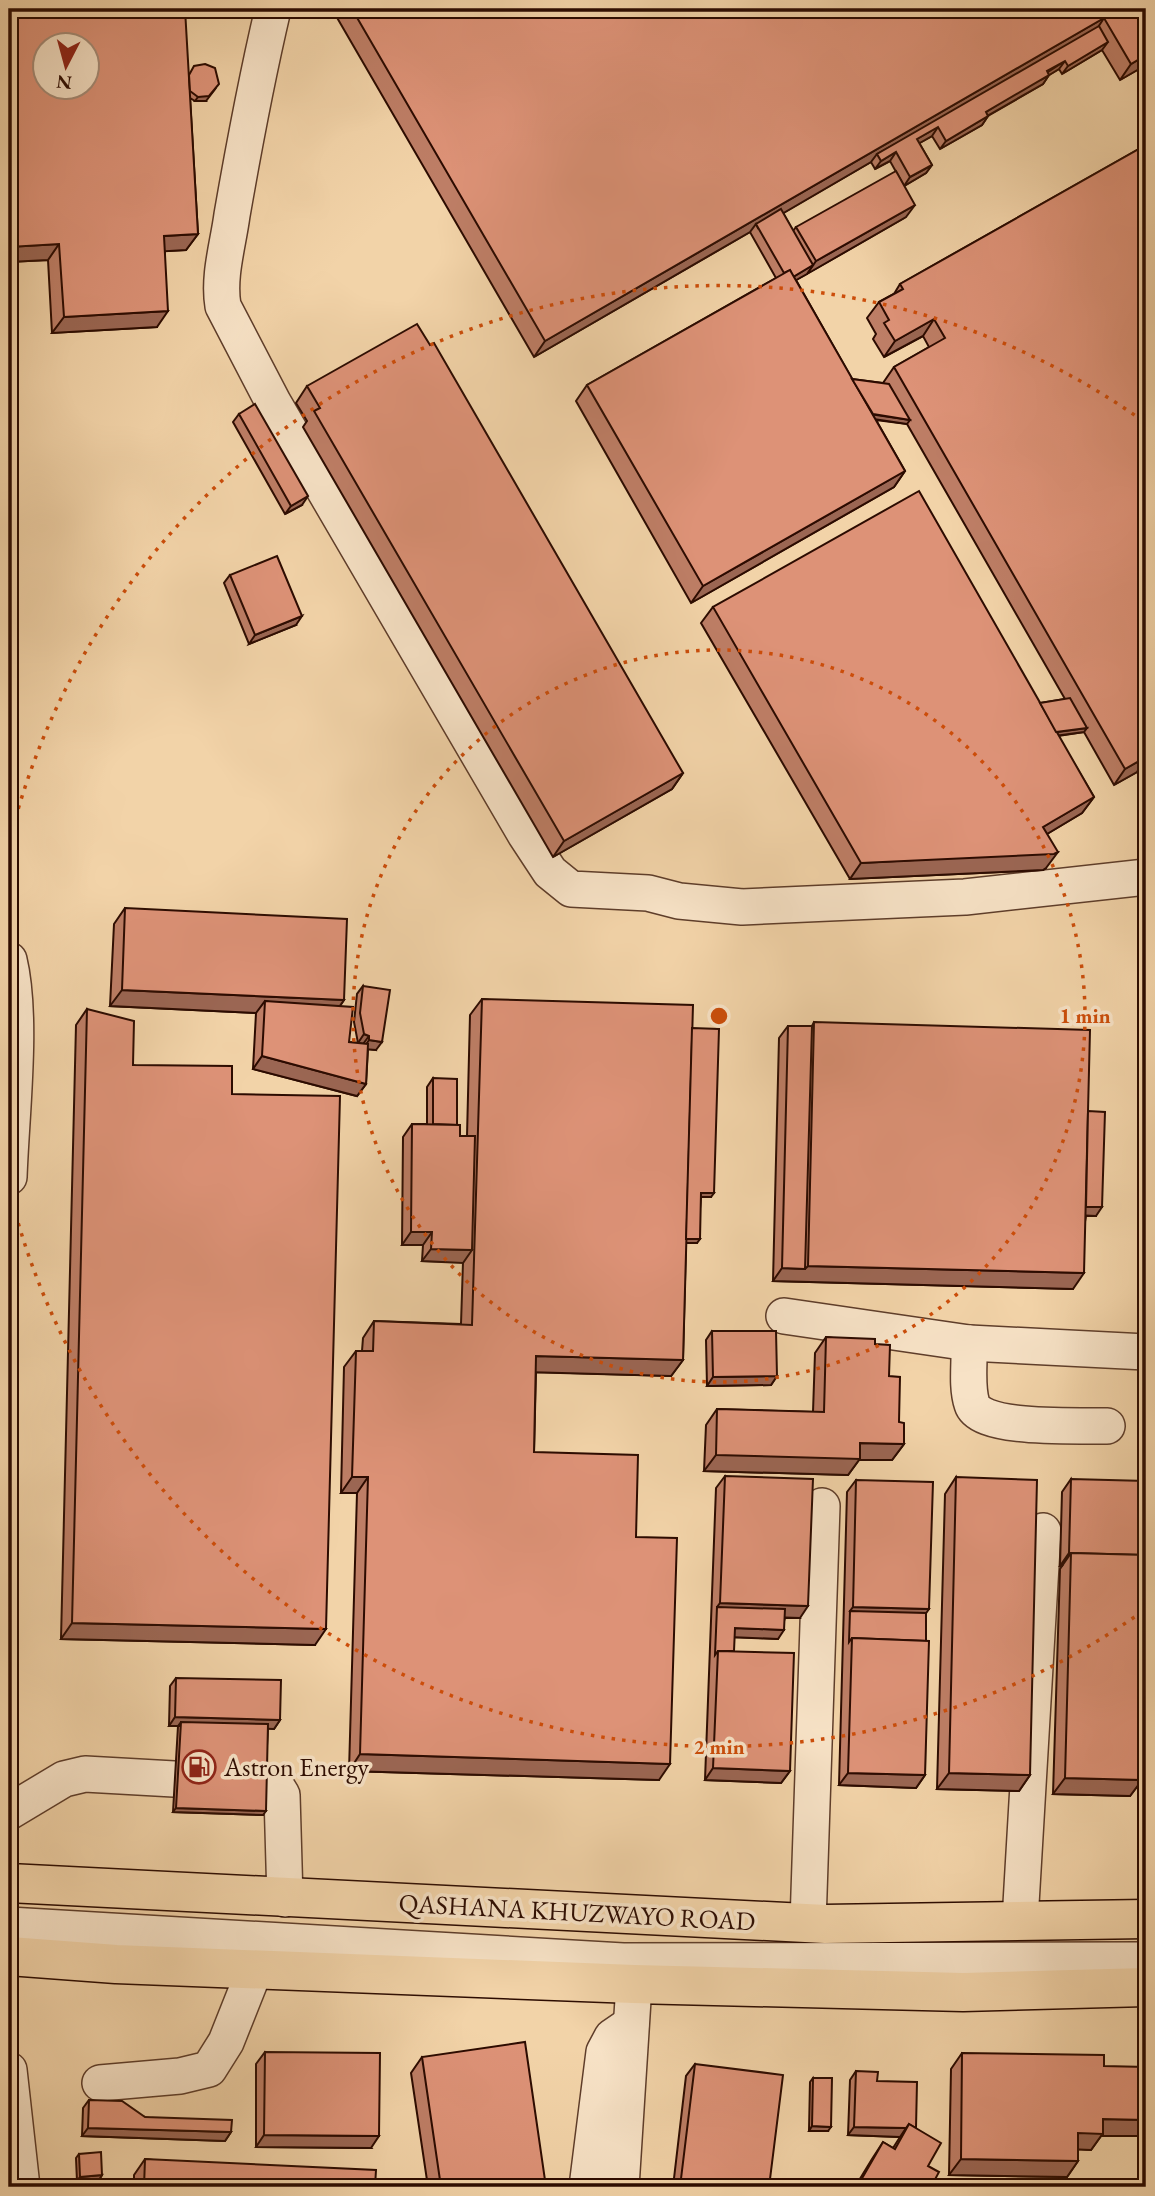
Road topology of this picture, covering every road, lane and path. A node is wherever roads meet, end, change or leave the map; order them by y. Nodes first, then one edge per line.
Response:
1 (273, 9) edge
2 (1146, 877) edge
3 (9, 960) edge
4 (9, 1177) edge
5 (784, 1316) dead end
6 (969, 1343) junction
7 (1146, 1352) edge
8 (1107, 1426) dead end
9 (822, 1506) dead end
10 (1043, 1531) dead end
11 (174, 1779) dead end
12 (264, 1782) edge
13 (9, 1812) edge
14 (9, 1883) edge
15 (285, 1899) junction
16 (1146, 1919) edge
17 (1020, 1921) junction
18 (808, 1923) junction
19 (9, 1925) edge
20 (9, 1956) edge
21 (1146, 1959) edge
22 (255, 1969) junction
23 (634, 1984) junction
24 (1146, 1987) edge
25 (631, 2024) junction
26 (9, 2070) edge
27 (100, 2083) dead end
28 (22, 2187) edge
29 (587, 2187) edge
30 (621, 2187) edge

1 - 2 street
3 - 4 street
5 - 6 street
6 - 7 street
6 - 8 street
9 - 18 street
10 - 17 street
11 - 13 street
12 - 15 street
14 - 15 main road, QASHANA KHUZWAYO ROAD
15 - 18 main road, QASHANA KHUZWAYO ROAD
16 - 17 main road, QASHANA KHUZWAYO ROAD
17 - 18 main road, QASHANA KHUZWAYO ROAD
19 - 21 street
20 - 22 main road
22 - 23 main road
22 - 27 street
23 - 24 main road
23 - 25 street
25 - 29 street
25 - 30 street
26 - 28 street

